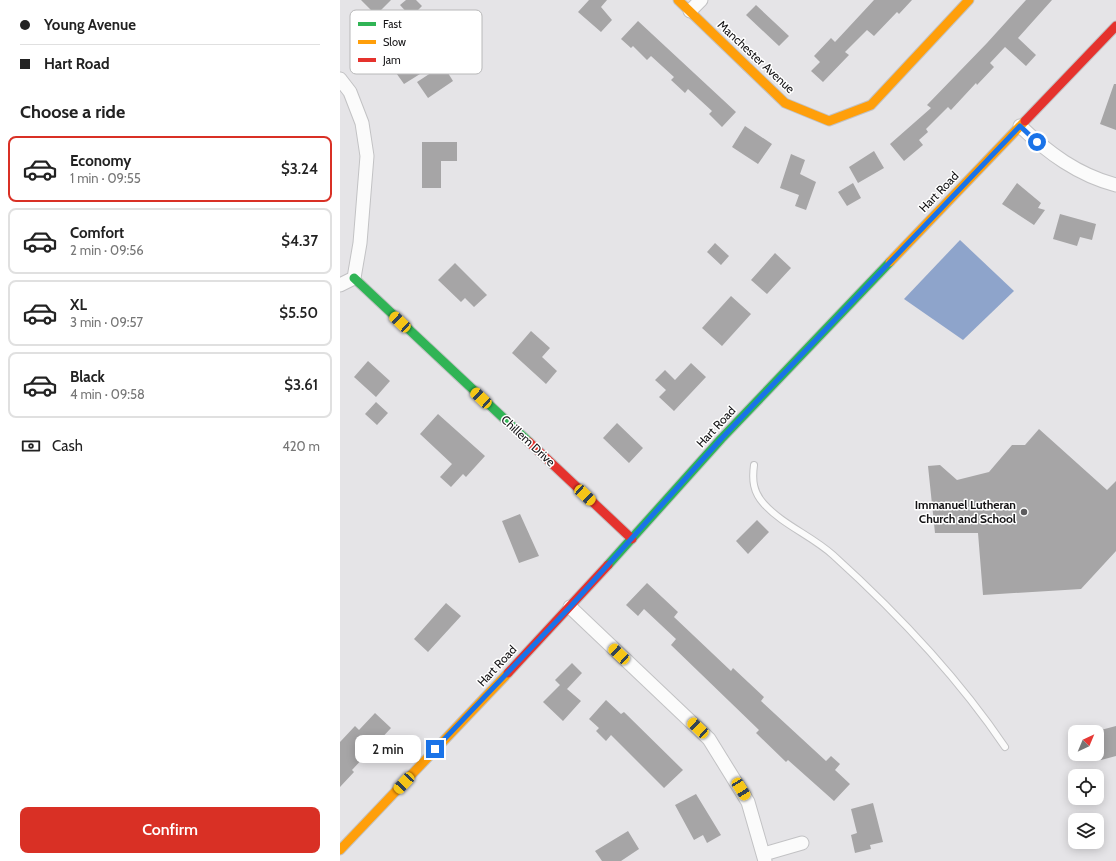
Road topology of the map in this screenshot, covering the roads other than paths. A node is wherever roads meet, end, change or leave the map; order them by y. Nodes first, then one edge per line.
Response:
1 (678, 0) edge
2 (700, 0) edge
3 (969, 0) edge
4 (690, 11) junction
5 (1116, 26) edge
6 (340, 79) edge
7 (1020, 126) junction
8 (1116, 185) edge
9 (354, 278) junction
10 (340, 285) edge
11 (754, 465) dead end
12 (632, 539) junction
13 (570, 607) junction
14 (1005, 747) dead end
15 (802, 843) dead end
16 (340, 850) edge
17 (764, 858) edge

1 - 4 street, Manchester Avenue
2 - 4 street
3 - 4 street, Manchester Avenue
5 - 7 street, Hart Road
6 - 9 street
7 - 8 street
7 - 12 street, Hart Road
9 - 10 street
9 - 12 street, Chillem Drive
11 - 14 lane
12 - 13 street, Hart Road
13 - 16 street, Hart Road
13 - 17 street
15 - 17 street

